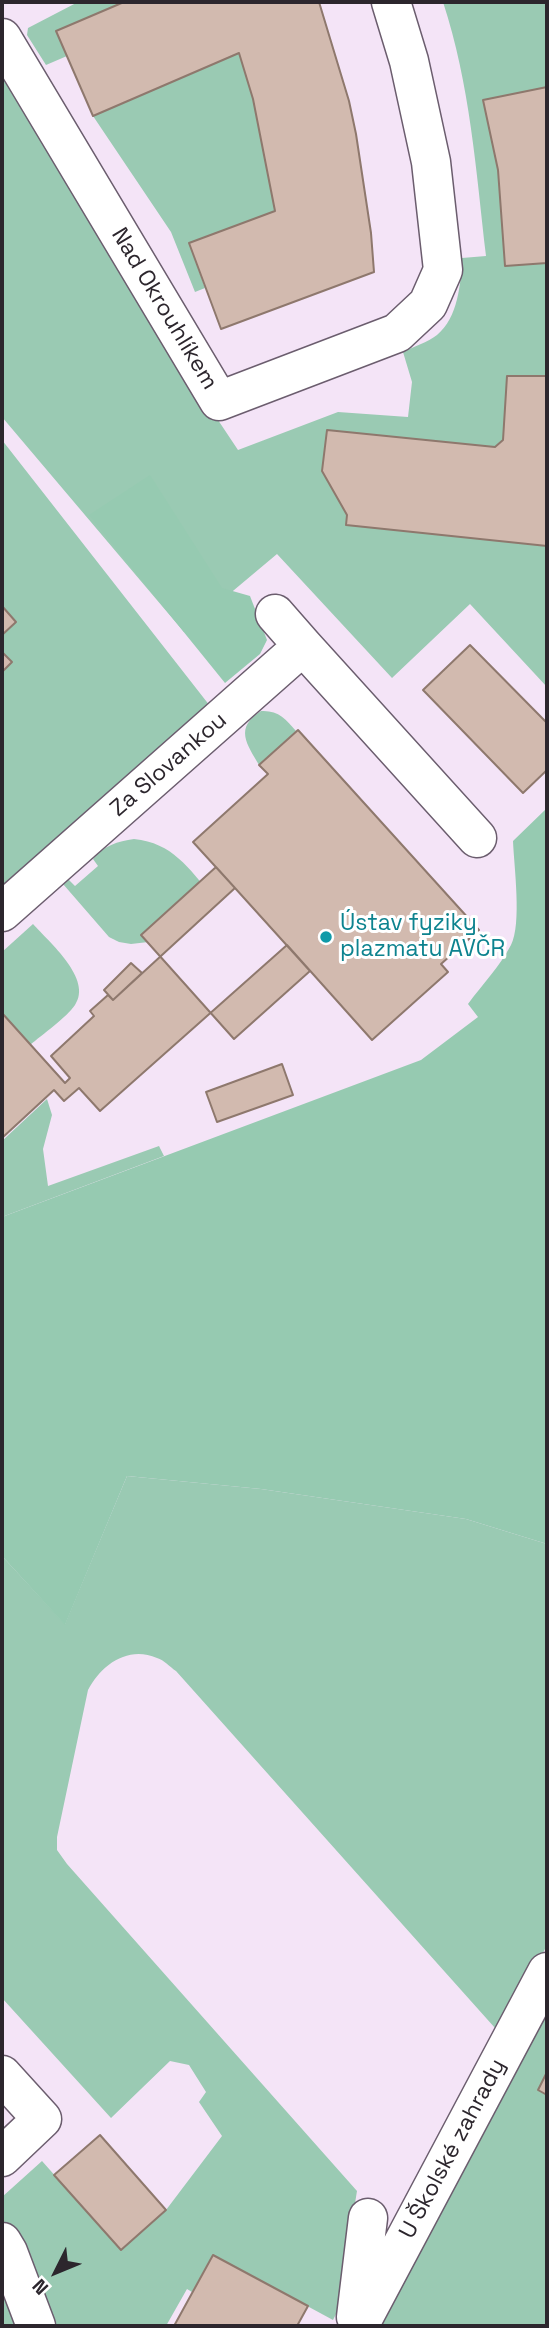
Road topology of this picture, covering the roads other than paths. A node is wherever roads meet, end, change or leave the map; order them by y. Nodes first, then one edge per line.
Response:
1 (391, 2) edge
2 (2, 38) edge
3 (275, 614) dead end
4 (303, 646) junction
5 (477, 838) dead end
6 (2, 912) edge
7 (547, 1972) edge
8 (2, 2075) edge
9 (2, 2157) edge
10 (368, 2218) dead end
11 (2, 2242) edge
12 (36, 2326) edge
13 (357, 2326) edge

1 - 2 street, Nad Okrouhlíkem
3 - 4 street
4 - 5 street
4 - 6 street, Za Slovankou
7 - 13 street, U Školské zahrady
8 - 9 street
10 - 13 street
11 - 12 street

